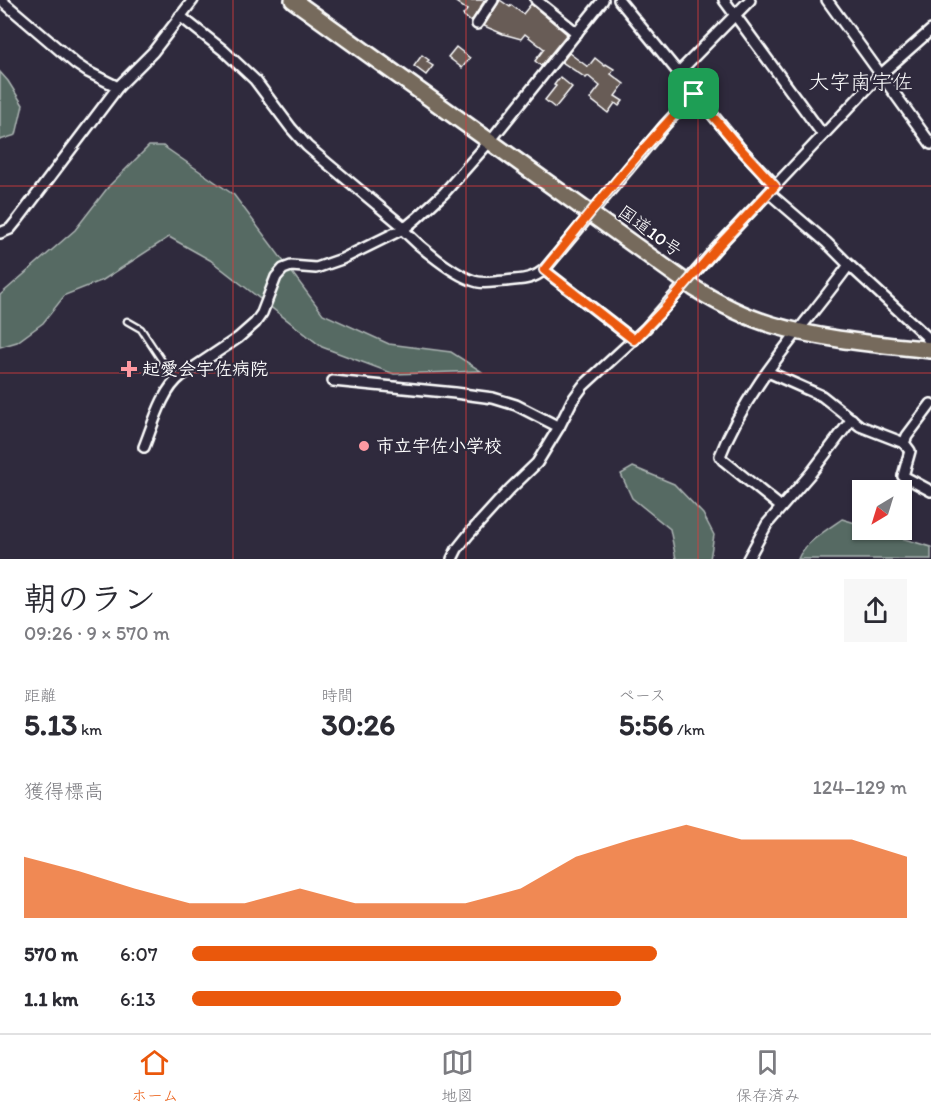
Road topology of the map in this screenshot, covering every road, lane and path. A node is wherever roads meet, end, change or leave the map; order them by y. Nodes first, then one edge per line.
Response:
1 (2, 0) edge
2 (193, 0) edge
3 (293, 0) edge
4 (493, 0) edge
5 (536, 0) edge
6 (603, 0) edge
7 (618, 0) edge
8 (724, 0) edge
9 (750, 0) edge
10 (827, 0) edge
11 (180, 16) junction
12 (735, 16) junction
13 (477, 24) dead end
14 (931, 30) edge
15 (577, 33) junction
16 (678, 73) junction
17 (880, 75) junction
18 (118, 87) junction
19 (694, 94) junction
20 (822, 135) junction
21 (490, 141) junction
22 (931, 144) edge
23 (772, 189) junction
24 (590, 213) junction
25 (403, 229) junction
26 (0, 233) edge
27 (849, 266) junction
28 (544, 270) junction
29 (687, 282) junction
30 (127, 321) dead end
31 (798, 332) junction
32 (634, 340) junction
33 (931, 350) edge
34 (768, 372) junction
35 (177, 379) junction
36 (333, 381) dead end
37 (931, 404) edge
38 (852, 419) junction
39 (559, 427) junction
40 (904, 443) junction
41 (144, 447) dead end
42 (931, 491) edge
43 (781, 507) junction
44 (452, 559) edge
45 (748, 559) edge

1 - 18 street
2 - 11 street
3 - 21 highway, 国道10号
4 - 13 street
5 - 15 street
6 - 15 street
7 - 16 street
8 - 12 street
9 - 12 street
10 - 17 street
11 - 18 street
11 - 25 street
12 - 16 street
12 - 20 street
14 - 17 street
15 - 21 street
16 - 19 street
17 - 20 street
17 - 22 street
18 - 26 street
19 - 23 street
19 - 24 street
20 - 23 street
21 - 24 highway, 国道10号
21 - 25 street
23 - 27 street
23 - 29 street
24 - 28 street
24 - 29 highway, 国道10号
25 - 28 street
25 - 35 street
27 - 31 street
27 - 33 street
28 - 32 street
29 - 31 highway, 国道10号
29 - 32 street
30 - 35 lane
31 - 33 highway, 国道10号
31 - 34 street
32 - 39 street
34 - 38 street
34 - 43 street
35 - 41 street
36 - 39 street
37 - 40 street
38 - 40 street
38 - 43 street
39 - 44 street
40 - 42 street
43 - 45 street

